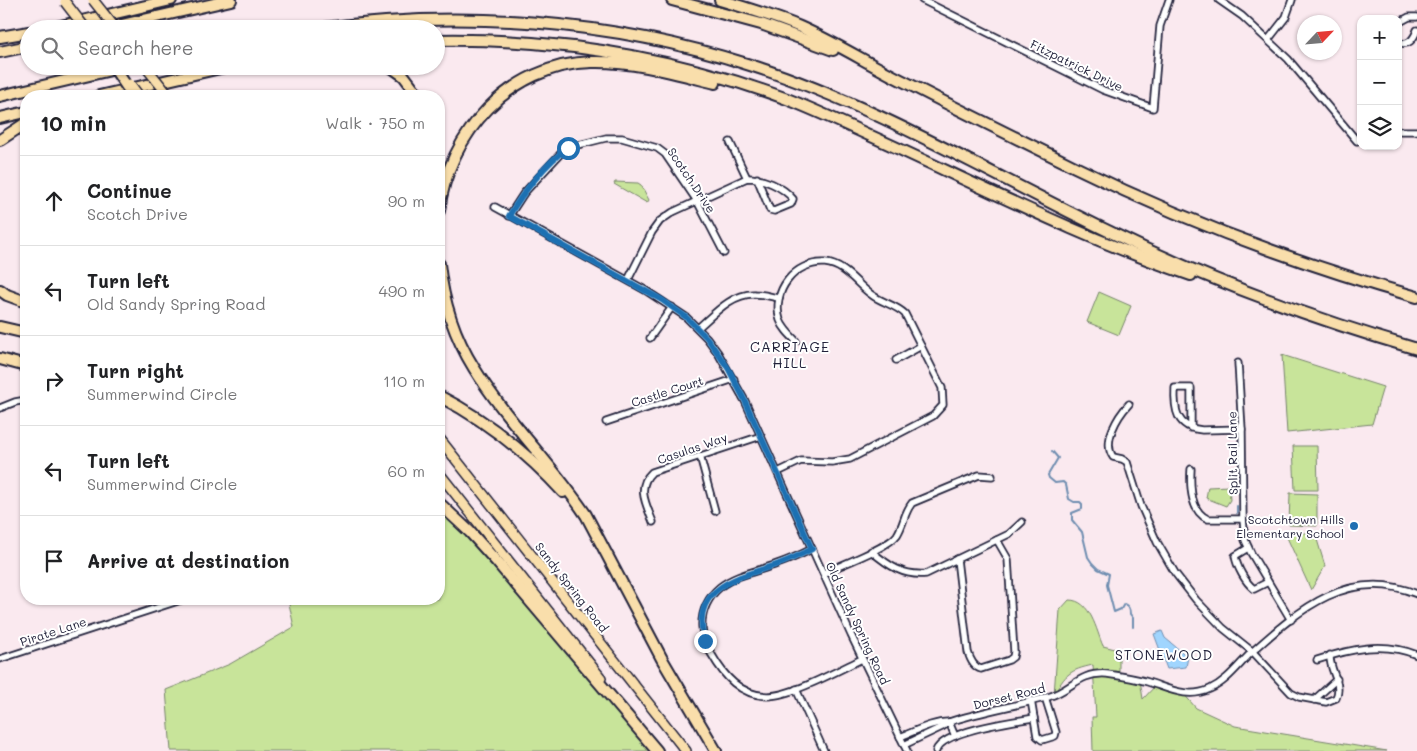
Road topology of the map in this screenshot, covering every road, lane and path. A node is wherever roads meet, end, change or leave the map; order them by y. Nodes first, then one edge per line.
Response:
1 (93, 0) edge
2 (171, 0) edge
3 (231, 0) edge
4 (672, 0) edge
5 (720, 0) edge
6 (922, 0) edge
7 (1169, 0) edge
8 (1219, 0) edge
9 (1292, 0) edge
10 (64, 1) edge
11 (1417, 17) edge
12 (79, 20) edge
13 (86, 20) edge
14 (109, 20) edge
15 (143, 20) edge
16 (445, 20) edge
17 (1402, 21) edge
18 (1417, 30) edge
19 (20, 34) edge
20 (0, 37) edge
21 (445, 40) edge
22 (1268, 40) junction
23 (1402, 43) edge
24 (20, 48) edge
25 (0, 52) edge
26 (90, 75) edge
27 (120, 75) edge
28 (122, 75) edge
29 (152, 75) edge
30 (192, 75) edge
31 (403, 75) edge
32 (902, 81) junction
33 (145, 86) junction
34 (26, 90) edge
35 (127, 90) edge
36 (129, 90) edge
37 (130, 90) edge
38 (135, 90) edge
39 (164, 90) edge
40 (414, 90) edge
41 (20, 91) edge
42 (0, 96) edge
43 (20, 113) edge
44 (0, 118) edge
45 (20, 127) edge
46 (1402, 131) edge
47 (1417, 131) edge
48 (873, 137) junction
49 (1357, 138) edge
50 (0, 140) edge
51 (730, 142) dead end
52 (747, 178) junction
53 (757, 178) junction
54 (445, 182) edge
55 (697, 201) junction
56 (495, 207) dead end
57 (509, 216) junction
58 (724, 253) dead end
59 (628, 280) junction
60 (0, 290) edge
61 (1258, 295) junction
62 (1417, 297) edge
63 (779, 298) junction
64 (445, 299) edge
65 (20, 300) edge
66 (672, 307) junction
67 (0, 327) edge
68 (698, 328) junction
69 (20, 332) edge
70 (650, 338) dead end
71 (796, 341) dead end
72 (922, 346) junction
73 (1417, 349) edge
74 (0, 359) edge
75 (896, 360) dead end
76 (1238, 363) dead end
77 (20, 364) edge
78 (734, 379) junction
79 (445, 399) edge
80 (20, 401) edge
81 (1129, 404) dead end
82 (0, 408) edge
83 (606, 422) dead end
84 (1191, 428) junction
85 (1242, 429) junction
86 (761, 436) junction
87 (445, 446) edge
88 (700, 456) junction
89 (1191, 469) dead end
90 (778, 472) junction
91 (992, 476) dead end
92 (445, 481) edge
93 (445, 509) edge
94 (714, 511) dead end
95 (1243, 519) junction
96 (653, 522) dead end
97 (1022, 522) dead end
98 (997, 540) junction
99 (1248, 548) junction
100 (812, 549) junction
101 (871, 551) junction
102 (957, 559) junction
103 (611, 560) junction
104 (824, 573) junction
105 (1268, 582) junction
106 (1417, 594) edge
107 (160, 605) edge
108 (1291, 620) junction
109 (1253, 652) junction
110 (1417, 655) edge
111 (1330, 656) junction
112 (0, 659) edge
113 (862, 659) junction
114 (1317, 660) dead end
115 (1337, 679) junction
116 (796, 689) junction
117 (1045, 697) junction
118 (1031, 700) junction
119 (1314, 700) junction
120 (1034, 718) junction
121 (949, 722) junction
122 (955, 736) junction
123 (900, 737) junction
124 (906, 748) edge
125 (657, 751) edge
126 (686, 751) edge
127 (716, 751) edge
128 (824, 751) edge
129 (936, 751) edge

1 - 14 main road, bridge
2 - 13 highway
3 - 15 highway
4 - 32 highway
5 - 32 highway
6 - 7 street, Fitzpatrick Drive
8 - 22 street
9 - 22 street
10 - 12 main road, bridge
11 - 17 street
16 - 61 highway
18 - 23 street
19 - 20 highway
21 - 48 highway
22 - 49 street
24 - 25 highway
26 - 34 highway
27 - 36 highway, bridge
28 - 38 main road, bridge
29 - 39 main road, bridge
30 - 33 highway
31 - 40 highway
32 - 62 highway
33 - 35 highway
33 - 37 highway
41 - 42 highway
43 - 44 highway
45 - 50 highway
46 - 47 street
48 - 54 highway
48 - 61 highway
51 - 52 street
52 - 53 street
52 - 55 street
53 - 53 street
55 - 57 street, Scotch Drive
55 - 58 street, Scotch Drive
55 - 59 street
56 - 57 street, Old Sandy Spring Road
57 - 59 street, Old Sandy Spring Road
59 - 66 street, Old Sandy Spring Road
60 - 65 highway
61 - 73 highway
63 - 68 street
63 - 71 street
63 - 72 street
64 - 103 highway
66 - 68 street, Old Sandy Spring Road
66 - 70 street
67 - 69 highway
68 - 78 street, Old Sandy Spring Road
72 - 75 street
72 - 90 street
74 - 77 highway
76 - 85 street, Split Rail Lane
78 - 83 street, Castle Court
78 - 86 street, Old Sandy Spring Road
79 - 103 highway
80 - 82 street
81 - 109 street
84 - 84 street
84 - 85 street
85 - 95 street, Split Rail Lane
86 - 88 street, Casulas Way
86 - 90 street, Old Sandy Spring Road
87 - 126 main road, Sandy Spring Road
88 - 94 street
88 - 96 street, Casulas Way
89 - 95 street
90 - 100 street, Old Sandy Spring Road
91 - 101 street
92 - 125 main road
93 - 125 highway
95 - 99 street, Split Rail Lane
97 - 98 street
98 - 102 street
98 - 102 street
99 - 105 street, Split Rail Lane
99 - 105 street
100 - 104 street, Old Sandy Spring Road
100 - 116 street
101 - 102 street
101 - 104 street
103 - 127 highway
104 - 113 street, Old Sandy Spring Road
105 - 108 street, Split Rail Lane
106 - 108 street, Dorset Road
107 - 112 street, Pirate Lane
108 - 109 street, Dorset Road
109 - 117 street, Dorset Road
109 - 119 street
110 - 111 street
111 - 114 street
111 - 115 street
113 - 116 street
113 - 123 street, Old Sandy Spring Road
115 - 119 street
115 - 119 street
116 - 128 street
117 - 118 street, Dorset Road
117 - 120 street
118 - 120 street
118 - 121 street, Dorset Road
120 - 122 street
121 - 122 street
121 - 123 street
121 - 124 street, Dorset Road
122 - 129 street
123 - 124 street, Old Sandy Spring Road

